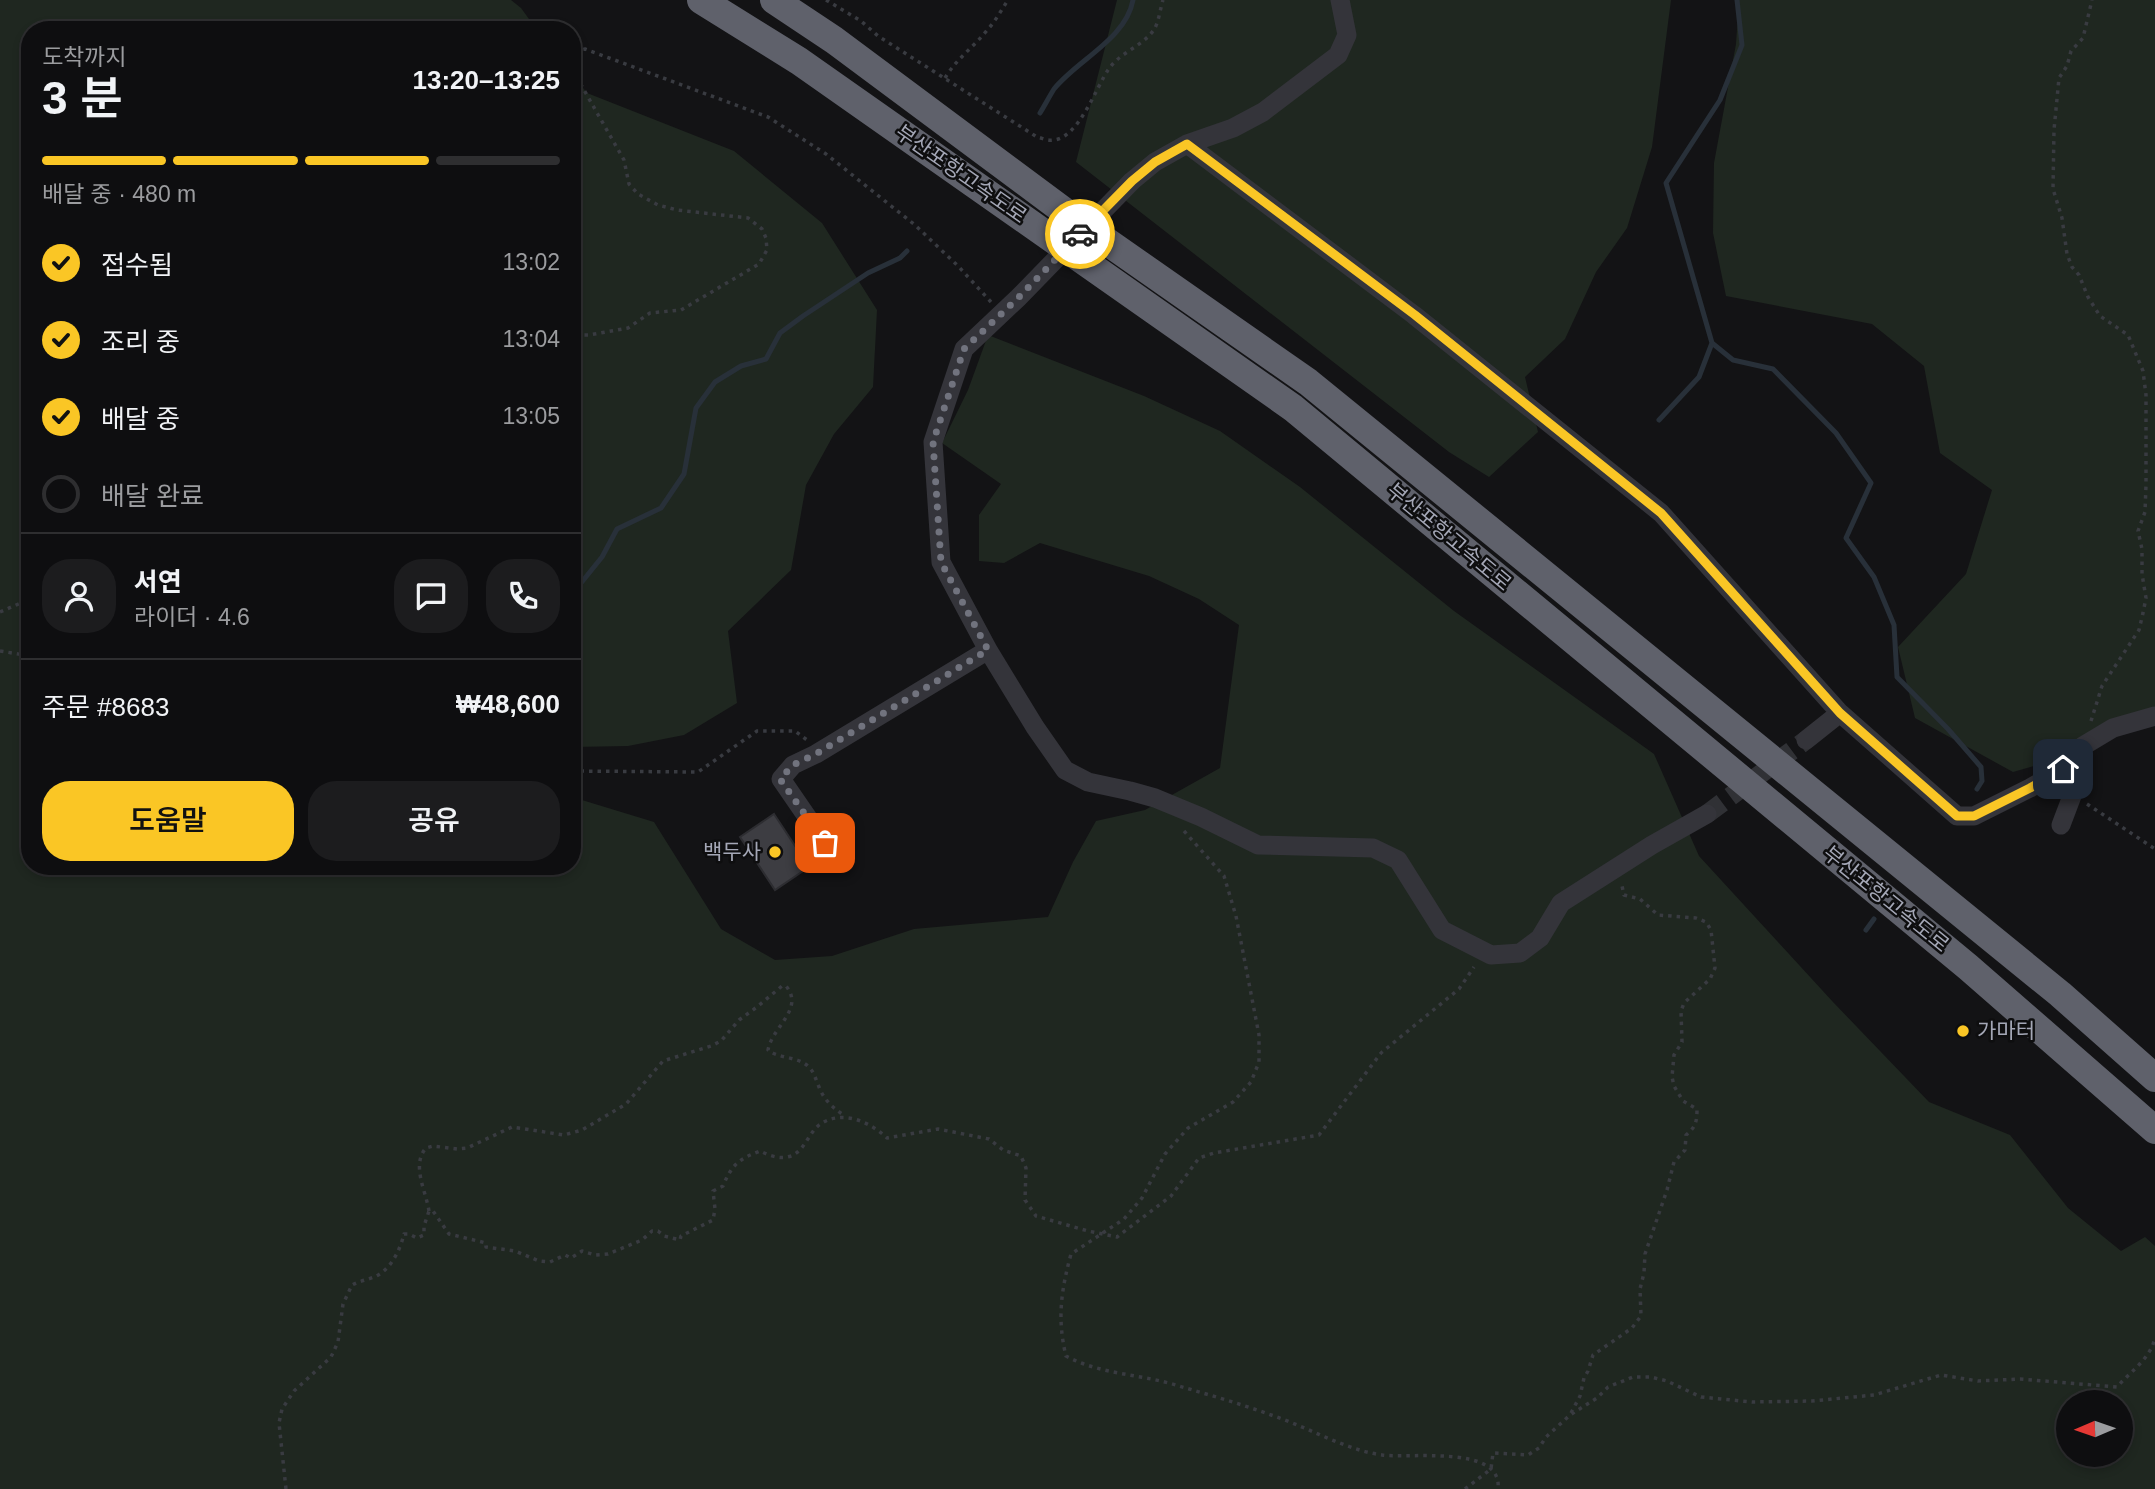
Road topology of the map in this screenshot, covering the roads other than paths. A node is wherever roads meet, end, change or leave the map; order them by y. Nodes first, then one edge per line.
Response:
1 (701, 0) edge
2 (775, 0) edge
3 (1340, 0) edge
4 (1187, 144) junction
5 (988, 650) junction
6 (1840, 713) junction
7 (2155, 716) edge
8 (1805, 740) tunnel mouth
9 (2075, 788) road end
10 (1707, 814) tunnel mouth
11 (2061, 825) dead end
12 (825, 843) dead end
13 (2155, 1078) edge
14 (2155, 1130) edge

1 - 14 highway, 부산포항고속도로
2 - 13 highway, 부산포항고속도로
3 - 4 lane
4 - 5 lane
4 - 6 lane
5 - 10 lane
5 - 12 lane
6 - 7 lane
6 - 8 lane
9 - 11 lane

